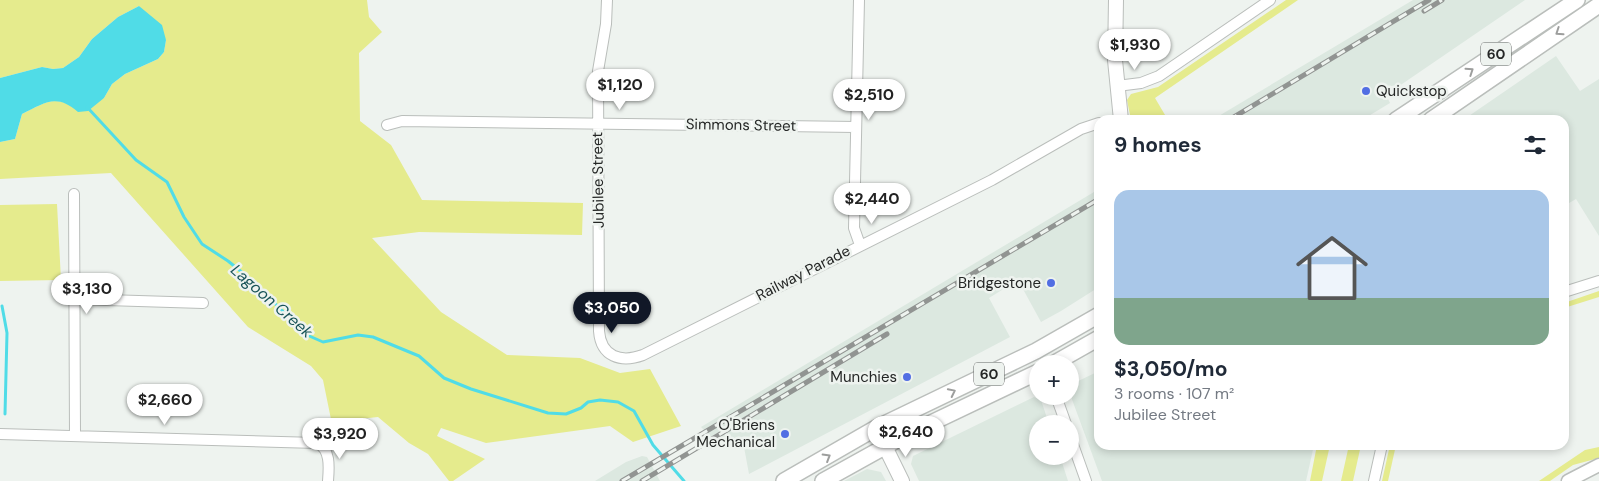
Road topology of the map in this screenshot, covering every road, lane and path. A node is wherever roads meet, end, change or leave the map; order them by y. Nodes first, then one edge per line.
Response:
1 (606, 0) edge
2 (859, 0) edge
3 (1116, 0) edge
4 (1270, 0) edge
5 (1577, 0) edge
6 (1599, 5) edge
7 (1117, 86) junction
8 (1118, 115) edge
9 (1404, 115) edge
10 (1438, 115) edge
11 (597, 123) junction
12 (387, 125) dead end
13 (1094, 125) edge
14 (856, 127) junction
15 (74, 194) dead end
16 (860, 244) junction
17 (1599, 281) edge
18 (1569, 290) edge
19 (74, 299) junction
20 (202, 303) dead end
21 (1094, 319) edge
22 (1094, 341) edge
23 (1069, 355) edge
24 (612, 356) joint
25 (1029, 376) edge
26 (876, 428) junction
27 (0, 434) edge
28 (74, 436) junction
29 (885, 447) junction
30 (1381, 450) edge
31 (1079, 461) edge
32 (1599, 465) edge
33 (328, 481) edge
34 (784, 481) edge
35 (823, 481) edge
36 (902, 481) edge
37 (1086, 481) edge
38 (1374, 481) edge
39 (1568, 481) edge

1 - 11 street, Jubilee Street
2 - 14 street
3 - 7 main road
4 - 7 street
9 -> 5 main road, 60
6 -> 10 main road, 60
7 - 8 main road
11 - 12 street, Simmons Street
11 - 14 street, Simmons Street
11 - 24 street, Jubilee Street
13 - 16 street, Railway Parade
14 - 16 street
15 - 19 street
16 - 24 street, Railway Parade
17 - 18 street
19 - 20 street
19 - 28 street
26 -> 21 main road, 60
22 - 23 main road
25 - 29 main road, 60
26 - 29 main road
34 -> 26 main road, 60
27 - 28 street
28 - 33 street
29 - 35 main road, 60
29 - 36 main road
30 - 38 street
31 - 37 street
32 - 39 street

